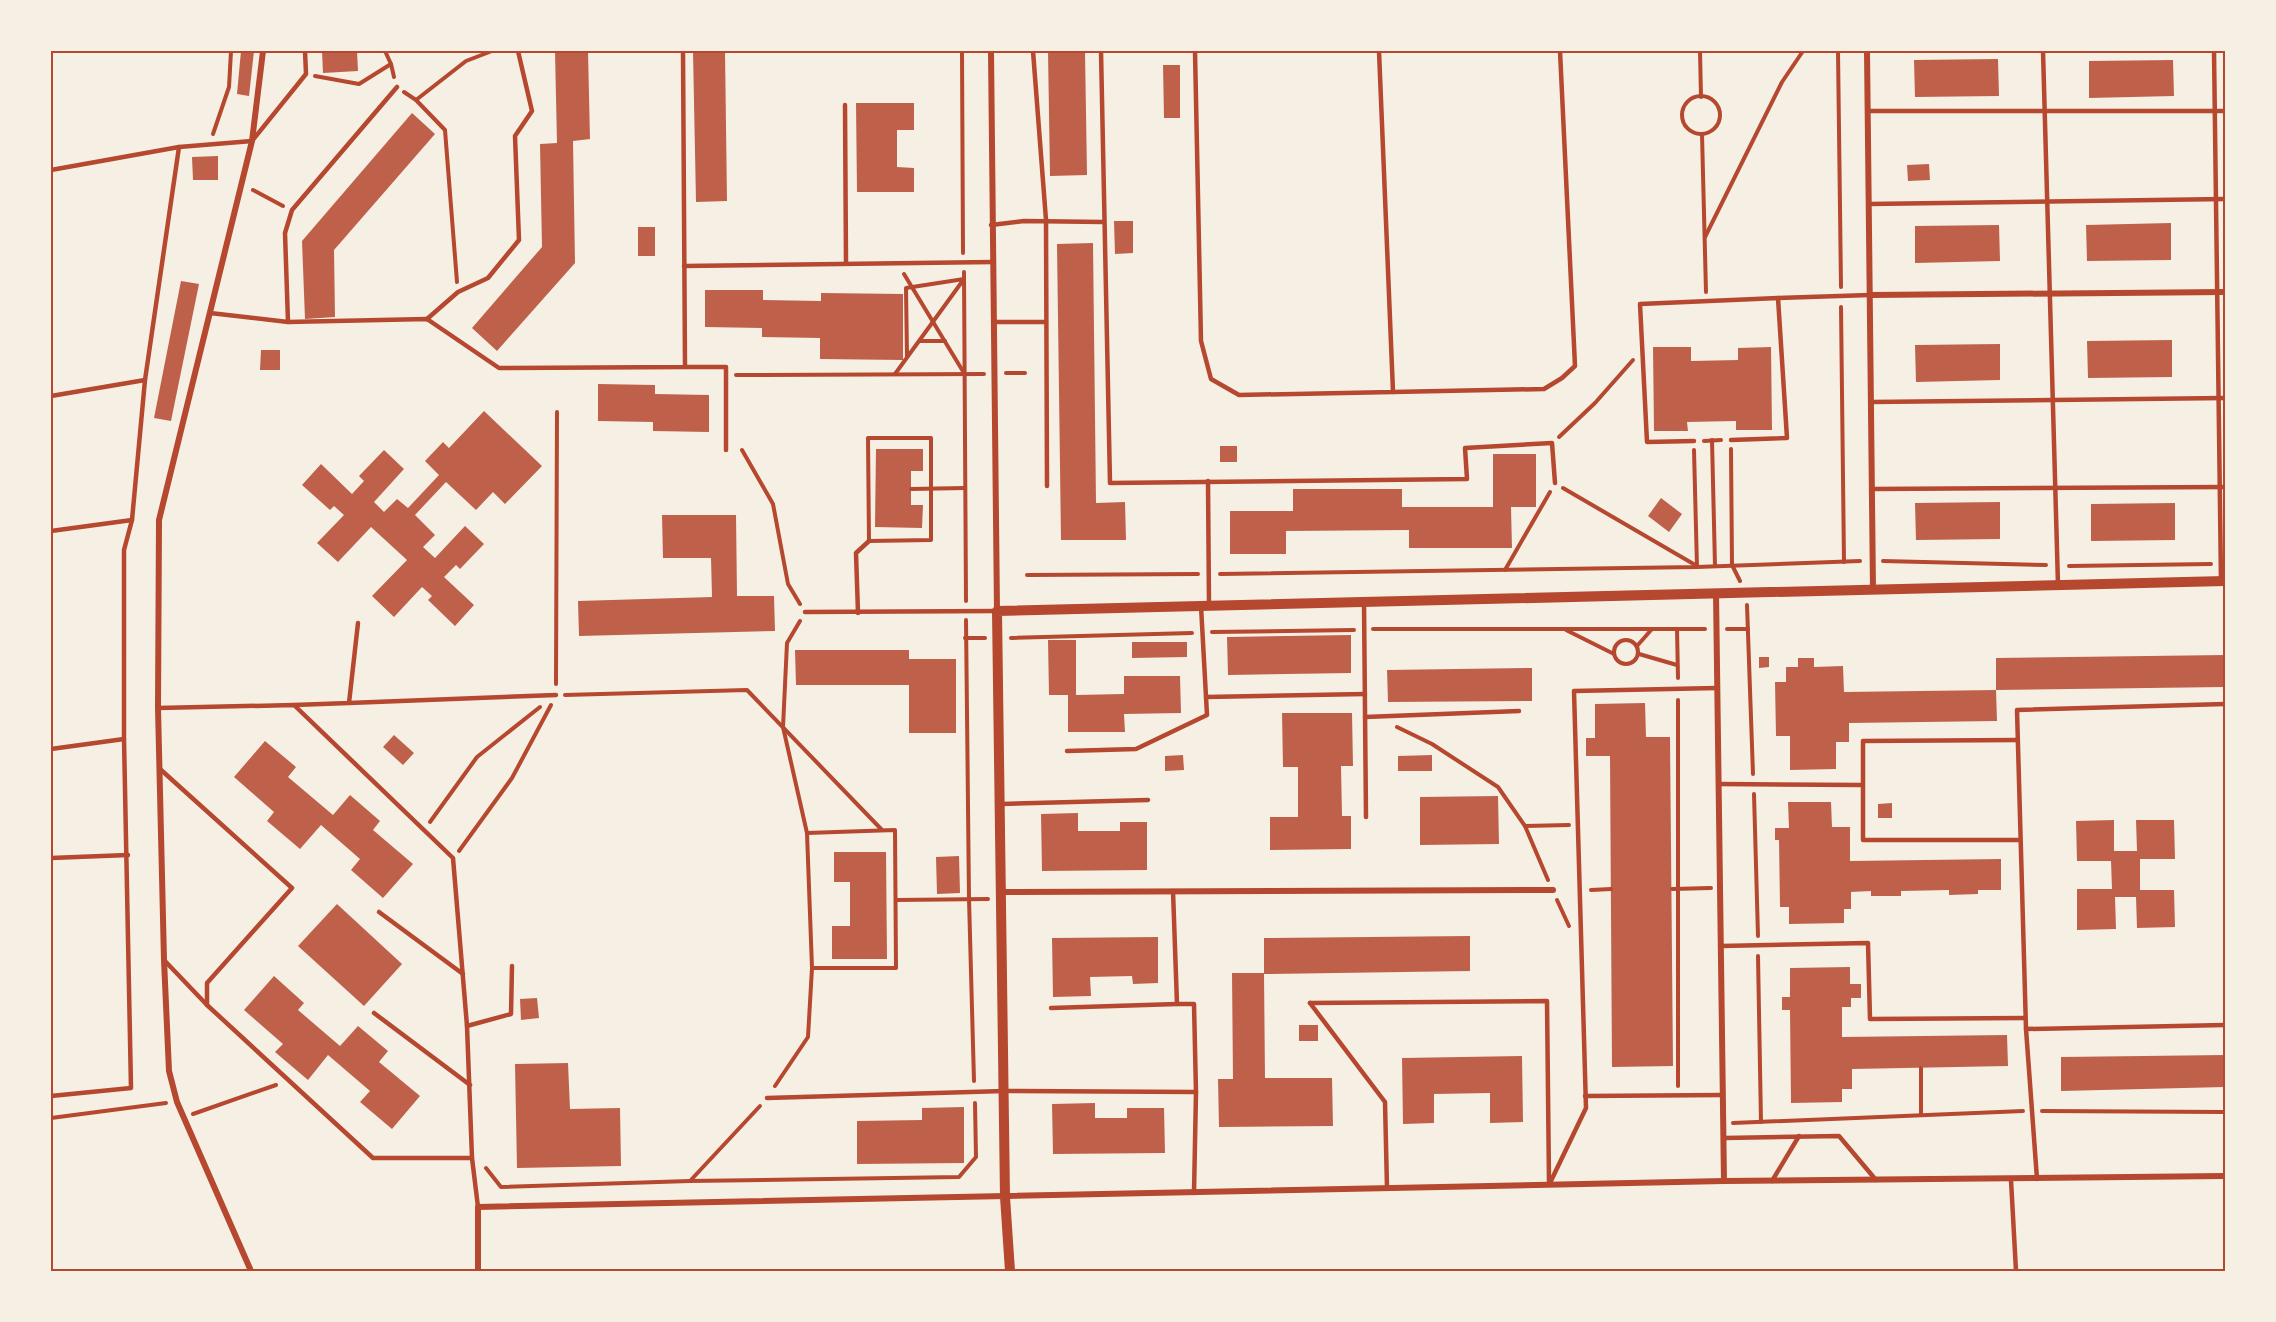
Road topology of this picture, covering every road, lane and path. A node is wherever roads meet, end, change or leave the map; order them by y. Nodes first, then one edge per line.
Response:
1 (231, 51) edge
2 (263, 51) edge
3 (305, 51) edge
4 (385, 51) edge
5 (492, 51) edge
6 (518, 51) edge
7 (683, 51) edge
8 (962, 51) edge
9 (991, 51) edge
10 (1033, 51) edge
11 (1101, 51) edge
12 (1195, 51) edge
13 (1379, 51) edge
14 (1560, 51) edge
15 (1700, 51) edge
16 (1803, 51) edge
17 (1867, 51) edge
18 (2043, 51) edge
19 (2214, 51) edge
20 (392, 63) junction
21 (306, 74) junction
22 (397, 87) junction
23 (1701, 97) junction
24 (416, 100) junction
25 (845, 105) dead end
26 (1868, 111) junction
27 (2044, 111) junction
28 (2215, 111) junction
29 (2225, 111) edge
30 (1702, 134) junction
31 (252, 141) junction
32 (210, 143) junction
33 (179, 147) junction
34 (51, 170) edge
35 (241, 185) junction
36 (2216, 199) junction
37 (2225, 199) edge
38 (2047, 201) junction
39 (1869, 204) junction
40 (292, 210) junction
41 (1046, 220) junction
42 (1103, 222) junction
43 (992, 225) junction
44 (1705, 237) junction
45 (963, 262) junction
46 (993, 262) junction
47 (846, 263) junction
48 (897, 263) junction
49 (684, 266) junction
50 (964, 279) junction
51 (912, 287) junction
52 (458, 292) junction
53 (2217, 292) junction
54 (2225, 292) edge
55 (2049, 294) junction
56 (1870, 295) junction
57 (1778, 298) junction
58 (1706, 301) junction
59 (210, 313) junction
60 (427, 319) junction
61 (288, 322) junction
62 (933, 322) junction
63 (994, 322) junction
64 (1046, 322) junction
65 (919, 341) junction
66 (945, 341) junction
67 (1642, 348) junction
68 (907, 357) junction
69 (685, 368) junction
70 (1025, 373) dead end
71 (895, 374) junction
72 (965, 374) junction
73 (994, 374) junction
74 (726, 375) junction
75 (145, 380) junction
76 (1393, 392) junction
77 (51, 396) edge
78 (2222, 398) edge
79 (2052, 400) junction
80 (1871, 402) junction
81 (557, 412) dead end
82 (1712, 440) junction
83 (1731, 440) junction
84 (1694, 441) junction
85 (1552, 443) junction
86 (726, 450) dead end
87 (742, 450) dead end
88 (1208, 481) junction
89 (1555, 483) junction
90 (1047, 486) dead end
91 (2222, 487) edge
92 (2055, 488) junction
93 (911, 489) dead end
94 (931, 489) junction
95 (965, 489) junction
96 (1872, 489) junction
97 (132, 520) junction
98 (51, 531) edge
99 (869, 541) junction
100 (1873, 561) junction
101 (2221, 564) junction
102 (1714, 566) junction
103 (1732, 566) junction
104 (2057, 566) junction
105 (1697, 567) junction
106 (1505, 570) junction
107 (1027, 574) dead end
108 (1208, 574) junction
109 (2223, 581) edge
110 (2058, 585) junction
111 (1873, 590) junction
112 (1716, 593) junction
113 (1746, 593) junction
114 (1364, 602) junction
115 (1205, 606) junction
116 (966, 611) junction
117 (997, 611) junction
118 (805, 612) junction
119 (858, 613) junction
120 (358, 623) dead end
121 (1565, 629) dead end
122 (1626, 629) dead end
123 (1652, 629) dead end
124 (1677, 629) dead end
125 (1626, 640) junction
126 (1637, 646) junction
127 (1614, 654) junction
128 (1639, 654) junction
129 (1677, 665) junction
130 (1717, 688) junction
131 (1678, 689) junction
132 (1365, 694) junction
133 (556, 695) junction
134 (1206, 697) junction
135 (350, 703) junction
136 (2225, 704) edge
137 (294, 705) junction
138 (158, 708) junction
139 (1519, 711) dead end
140 (1365, 717) junction
141 (1375, 717) junction
142 (783, 727) junction
143 (124, 739) junction
144 (2017, 740) junction
145 (51, 749) edge
146 (1067, 751) dead end
147 (160, 769) junction
148 (1719, 784) junction
149 (1754, 784) junction
150 (1863, 785) junction
151 (1148, 800) dead end
152 (1000, 804) junction
153 (1366, 817) dead end
154 (1562, 825) dead end
155 (1525, 826) junction
156 (424, 830) junction
157 (882, 830) junction
158 (807, 833) junction
159 (2019, 840) junction
160 (128, 855) junction
161 (51, 858) edge
162 (453, 858) junction
163 (1672, 888) dead end
164 (1678, 888) junction
165 (1720, 888) junction
166 (1553, 890) junction
167 (1173, 891) junction
168 (1001, 896) junction
169 (969, 899) junction
170 (897, 900) junction
171 (379, 912) dead end
172 (1758, 945) junction
173 (1721, 946) junction
174 (1581, 953) junction
175 (164, 960) junction
176 (512, 966) dead end
177 (812, 968) junction
178 (463, 974) junction
179 (1177, 1004) junction
180 (207, 1005) junction
181 (1051, 1008) dead end
182 (374, 1013) dead end
183 (2025, 1018) junction
184 (2225, 1025) edge
185 (467, 1026) junction
186 (2026, 1029) junction
187 (1921, 1068) dead end
188 (289, 1080) junction
189 (470, 1085) junction
190 (1004, 1091) junction
191 (974, 1092) junction
192 (1196, 1092) junction
193 (1678, 1095) junction
194 (1723, 1095) junction
195 (51, 1096) edge
196 (1586, 1096) junction
197 (768, 1098) junction
198 (177, 1102) junction
199 (2032, 1111) junction
200 (2225, 1112) edge
201 (1921, 1116) junction
202 (184, 1117) junction
203 (51, 1118) edge
204 (1761, 1122) junction
205 (1724, 1124) junction
206 (1799, 1136) junction
207 (1724, 1138) junction
208 (472, 1158) junction
209 (482, 1163) dead end
210 (2225, 1176) edge
211 (2037, 1179) junction
212 (1876, 1180) junction
213 (2011, 1180) junction
214 (690, 1181) junction
215 (1725, 1181) junction
216 (1772, 1181) junction
217 (1549, 1185) junction
218 (1387, 1188) junction
219 (1194, 1193) junction
220 (1005, 1197) junction
221 (478, 1207) junction
222 (251, 1271) edge
223 (478, 1271) edge
224 (1010, 1271) edge
225 (2016, 1271) edge

1 - 32 path
2 - 31 street
3 - 21 lane
4 - 20 path
5 - 24 path
6 - 52 lane
7 - 49 lane
8 - 45 path
9 - 43 street
10 - 41 lane
11 - 42 lane
12 - 76 lane
13 - 76 lane
14 - 76 lane
15 - 23 path
16 - 44 path
17 - 26 street
18 - 27 lane
19 - 28 lane
20 - 21 path
20 - 22 path
21 - 31 lane
22 - 24 path
22 - 40 lane
23 - 30 path
23 - 30 path
24 - 52 path
25 - 47 lane
26 - 27 lane
26 - 39 street
27 - 28 lane
27 - 38 lane
28 - 29 lane
28 - 36 lane
30 - 44 path
31 - 32 lane
31 - 35 street
32 - 33 lane
33 - 34 lane
33 - 75 lane
35 - 40 path
35 - 59 street
36 - 37 lane
36 - 38 lane
36 - 53 lane
38 - 39 lane
38 - 55 lane
39 - 56 street
40 - 61 lane
41 - 42 lane
41 - 43 lane
41 - 64 lane
42 - 88 lane
43 - 46 street
44 - 58 path
45 - 46 lane
45 - 48 lane
45 - 50 path
46 - 63 street
47 - 48 lane
47 - 49 lane
48 - 51 path
49 - 69 lane
50 - 51 path
50 - 62 path
50 - 72 path
51 - 62 path
51 - 68 path
52 - 60 lane
53 - 54 street
53 - 55 street
53 - 78 lane
55 - 56 street
55 - 79 lane
56 - 57 lane
56 - 80 street
57 - 58 lane
57 - 83 lane
58 - 67 lane
59 - 61 lane
59 - 138 street
60 - 61 lane
60 - 69 lane
62 - 65 path
62 - 66 path
63 - 64 lane
63 - 73 street
64 - 90 lane
65 - 66 path
65 - 68 path
66 - 72 path
67 - 84 lane
67 - 85 path
68 - 71 path
69 - 74 lane
70 - 73 path
71 - 72 path
71 - 74 path
72 - 73 path
72 - 95 path
73 - 117 street
74 - 86 lane
75 - 77 lane
75 - 97 lane
78 - 79 lane
78 - 91 lane
79 - 80 lane
79 - 92 lane
80 - 96 street
81 - 133 path
82 - 83 path
82 - 84 path
82 - 102 path
83 - 103 path
84 - 105 path
85 - 88 lane
85 - 89 lane
87 - 118 path
88 - 108 lane
89 - 105 path
89 - 106 path
91 - 92 lane
91 - 101 lane
92 - 96 lane
92 - 104 lane
93 - 94 path
94 - 95 path
94 - 99 path
94 - 99 path
95 - 116 path
96 - 100 street
97 - 98 lane
97 - 143 lane
99 - 119 lane
100 - 103 path
100 - 104 path
100 - 111 street
101 - 104 path
101 - 109 lane
102 - 103 path
102 - 105 path
103 - 113 path
104 - 110 lane
105 - 106 path
106 - 108 path
107 - 108 path
108 - 115 lane
109 - 110 street
110 - 111 street
111 - 113 street
112 - 113 street
112 - 114 street
112 - 130 street
113 - 149 path
114 - 115 street
114 - 132 lane
115 - 117 street
115 - 134 lane
116 - 117 lane
116 - 119 lane
116 - 169 path
117 - 152 street
118 - 119 lane
118 - 142 path
120 - 135 lane
121 - 127 path
122 - 125 path
123 - 126 path
124 - 129 path
125 - 126 path
125 - 127 path
126 - 128 path
127 - 128 path
128 - 129 path
129 - 131 path
130 - 131 lane
130 - 148 street
131 - 164 path
131 - 174 lane
132 - 134 lane
132 - 140 lane
133 - 135 lane
133 - 142 path
133 - 156 path
133 - 162 path
134 - 146 lane
135 - 137 lane
136 - 144 lane
137 - 138 lane
137 - 156 lane
138 - 147 street
139 - 141 lane
140 - 141 lane
140 - 153 lane
141 - 155 path
142 - 157 path
142 - 158 path
143 - 145 lane
143 - 160 lane
144 - 150 lane
144 - 159 lane
147 - 175 street
147 - 180 lane
148 - 149 lane
148 - 165 street
149 - 150 lane
149 - 172 path
150 - 159 lane
151 - 152 lane
152 - 168 street
154 - 155 path
155 - 166 path
156 - 162 lane
157 - 158 path
157 - 170 path
158 - 177 path
159 - 183 lane
160 - 161 lane
160 - 195 lane
162 - 178 lane
163 - 164 path
164 - 165 path
164 - 193 path
165 - 173 street
166 - 167 street
166 - 174 path
167 - 168 street
167 - 179 lane
168 - 169 path
168 - 190 street
169 - 170 path
169 - 191 path
170 - 177 path
171 - 178 lane
172 - 173 lane
172 - 183 lane
172 - 204 path
173 - 194 street
174 - 196 lane
175 - 180 lane
175 - 198 street
176 - 185 lane
177 - 197 path
178 - 185 lane
179 - 181 lane
179 - 192 lane
180 - 188 lane
182 - 189 lane
183 - 186 lane
184 - 186 lane
185 - 189 lane
186 - 199 lane
187 - 201 path
188 - 202 path
188 - 208 lane
189 - 208 lane
190 - 191 lane
190 - 192 lane
190 - 220 street
191 - 197 lane
191 - 214 path
192 - 219 lane
193 - 194 lane
193 - 196 lane
194 - 205 street
196 - 217 lane
197 - 214 path
198 - 202 street
198 - 203 path
199 - 200 path
199 - 201 path
199 - 211 lane
201 - 204 path
202 - 222 street
204 - 205 path
205 - 207 street
206 - 207 lane
206 - 212 lane
206 - 216 lane
207 - 215 street
208 - 221 lane
209 - 214 path
210 - 211 street
211 - 213 street
212 - 213 street
212 - 216 street
213 - 225 lane
215 - 216 street
215 - 217 street
217 - 218 street
217 - 218 lane
218 - 219 street
219 - 220 street
220 - 221 street
220 - 224 street
221 - 223 street

